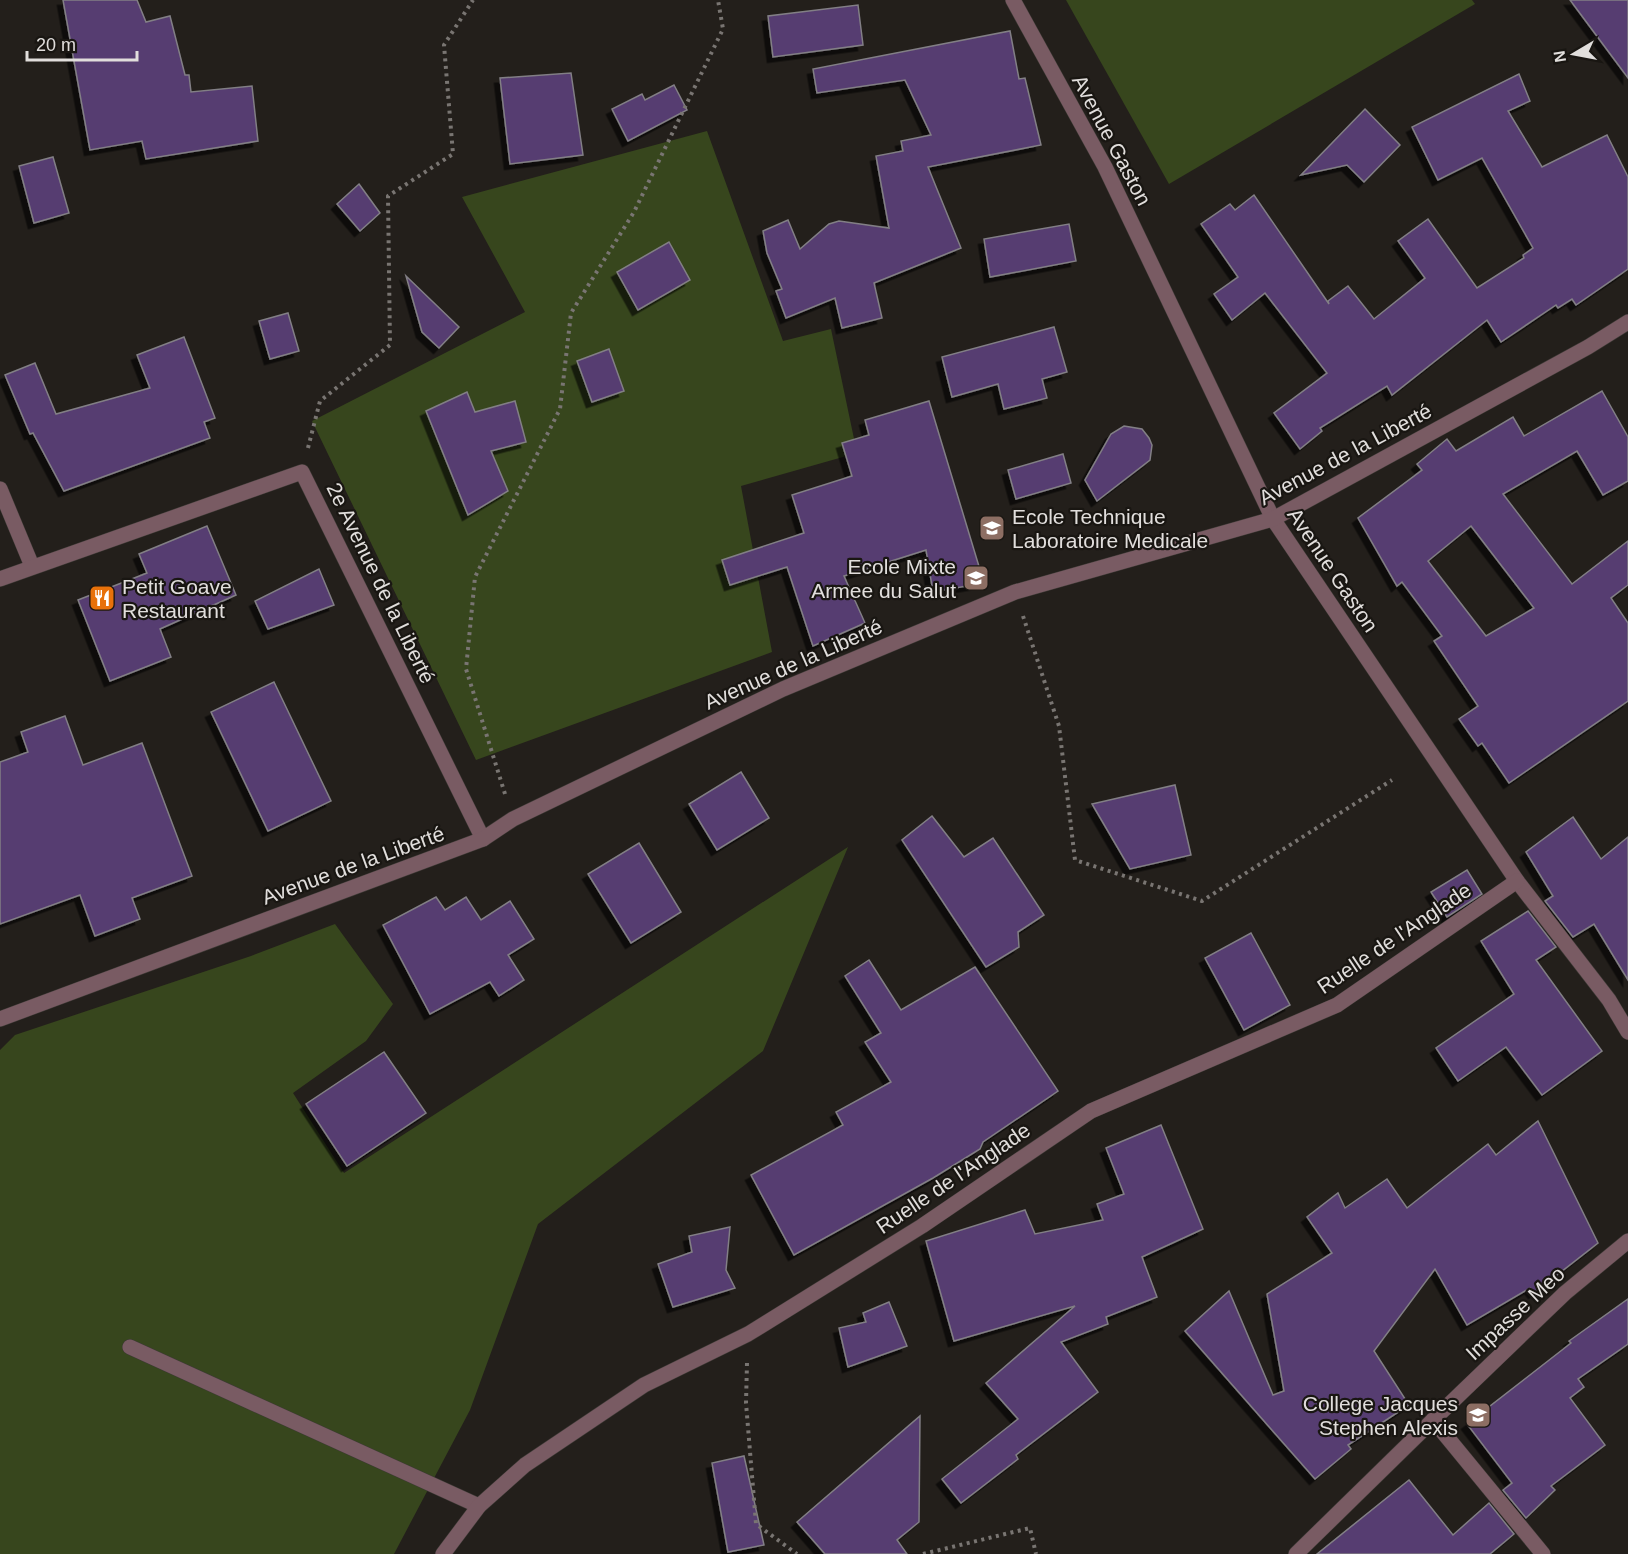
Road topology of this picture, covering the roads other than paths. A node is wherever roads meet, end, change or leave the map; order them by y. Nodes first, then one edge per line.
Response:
1 (1013, 0) edge
2 (1628, 322) edge
3 (0, 489) edge
4 (1273, 519) junction
5 (32, 566) junction
6 (0, 579) edge
7 (483, 839) junction
8 (1517, 881) junction
9 (0, 1019) edge
10 (1628, 1032) edge
11 (1628, 1240) edge
12 (130, 1347) dead end
13 (1433, 1420) junction
14 (479, 1506) junction
15 (443, 1554) edge
16 (1296, 1554) edge
17 (1543, 1554) edge

1 - 4 street, Avenue Gaston
2 - 4 street, Avenue de la Liberté
3 - 5 street
4 - 7 street, Avenue de la Liberté
4 - 8 street, Avenue Gaston
5 - 6 street, 2e Avenue de la Liberté
5 - 7 street, 2e Avenue de la Liberté
7 - 9 street, Avenue de la Liberté
8 - 10 street, Avenue Gaston
8 - 14 street, Ruelle de l'Anglade
11 - 13 street, Impasse Meo
12 - 14 street
13 - 16 street, Impasse Meo
13 - 17 street
14 - 15 street, Ruelle de l'Anglade

